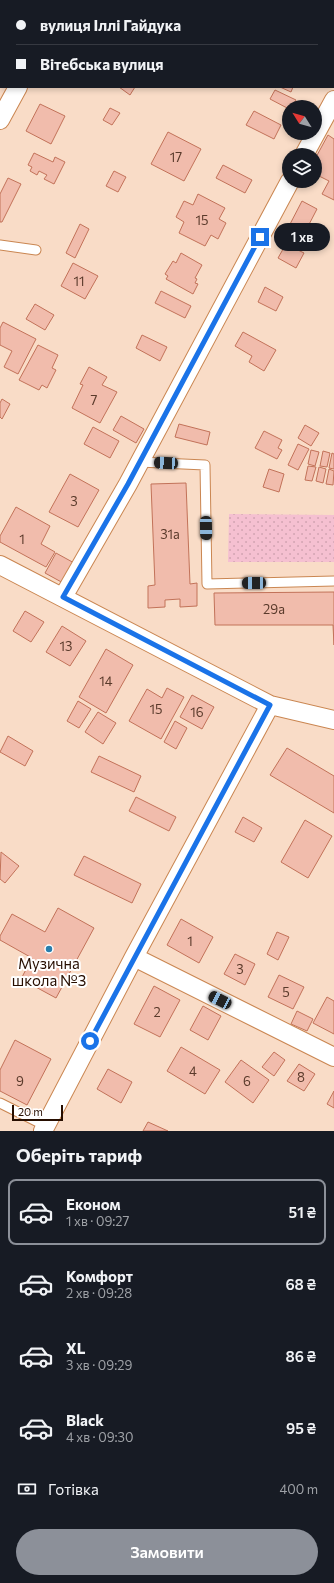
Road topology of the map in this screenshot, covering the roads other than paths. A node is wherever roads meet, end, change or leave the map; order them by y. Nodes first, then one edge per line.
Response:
1 (17, 88) edge
2 (334, 100) edge
3 (0, 120) edge
4 (308, 148) edge
5 (286, 188) edge
6 (0, 245) edge
7 (36, 250) dead end
8 (139, 462) junction
9 (0, 565) edge
10 (334, 581) edge
11 (63, 597) junction
12 (270, 705) junction
13 (334, 720) edge
14 (134, 957) junction
15 (334, 1057) edge
16 (0, 1103) edge
17 (44, 1128) edge

1 - 3 street
2 - 4 street
5 - 8 street
6 - 7 lane
8 - 10 lane
8 - 11 street
9 - 11 street
11 - 12 street
12 - 13 street
12 - 14 street
14 - 15 street
14 - 17 street
16 - 17 lane

